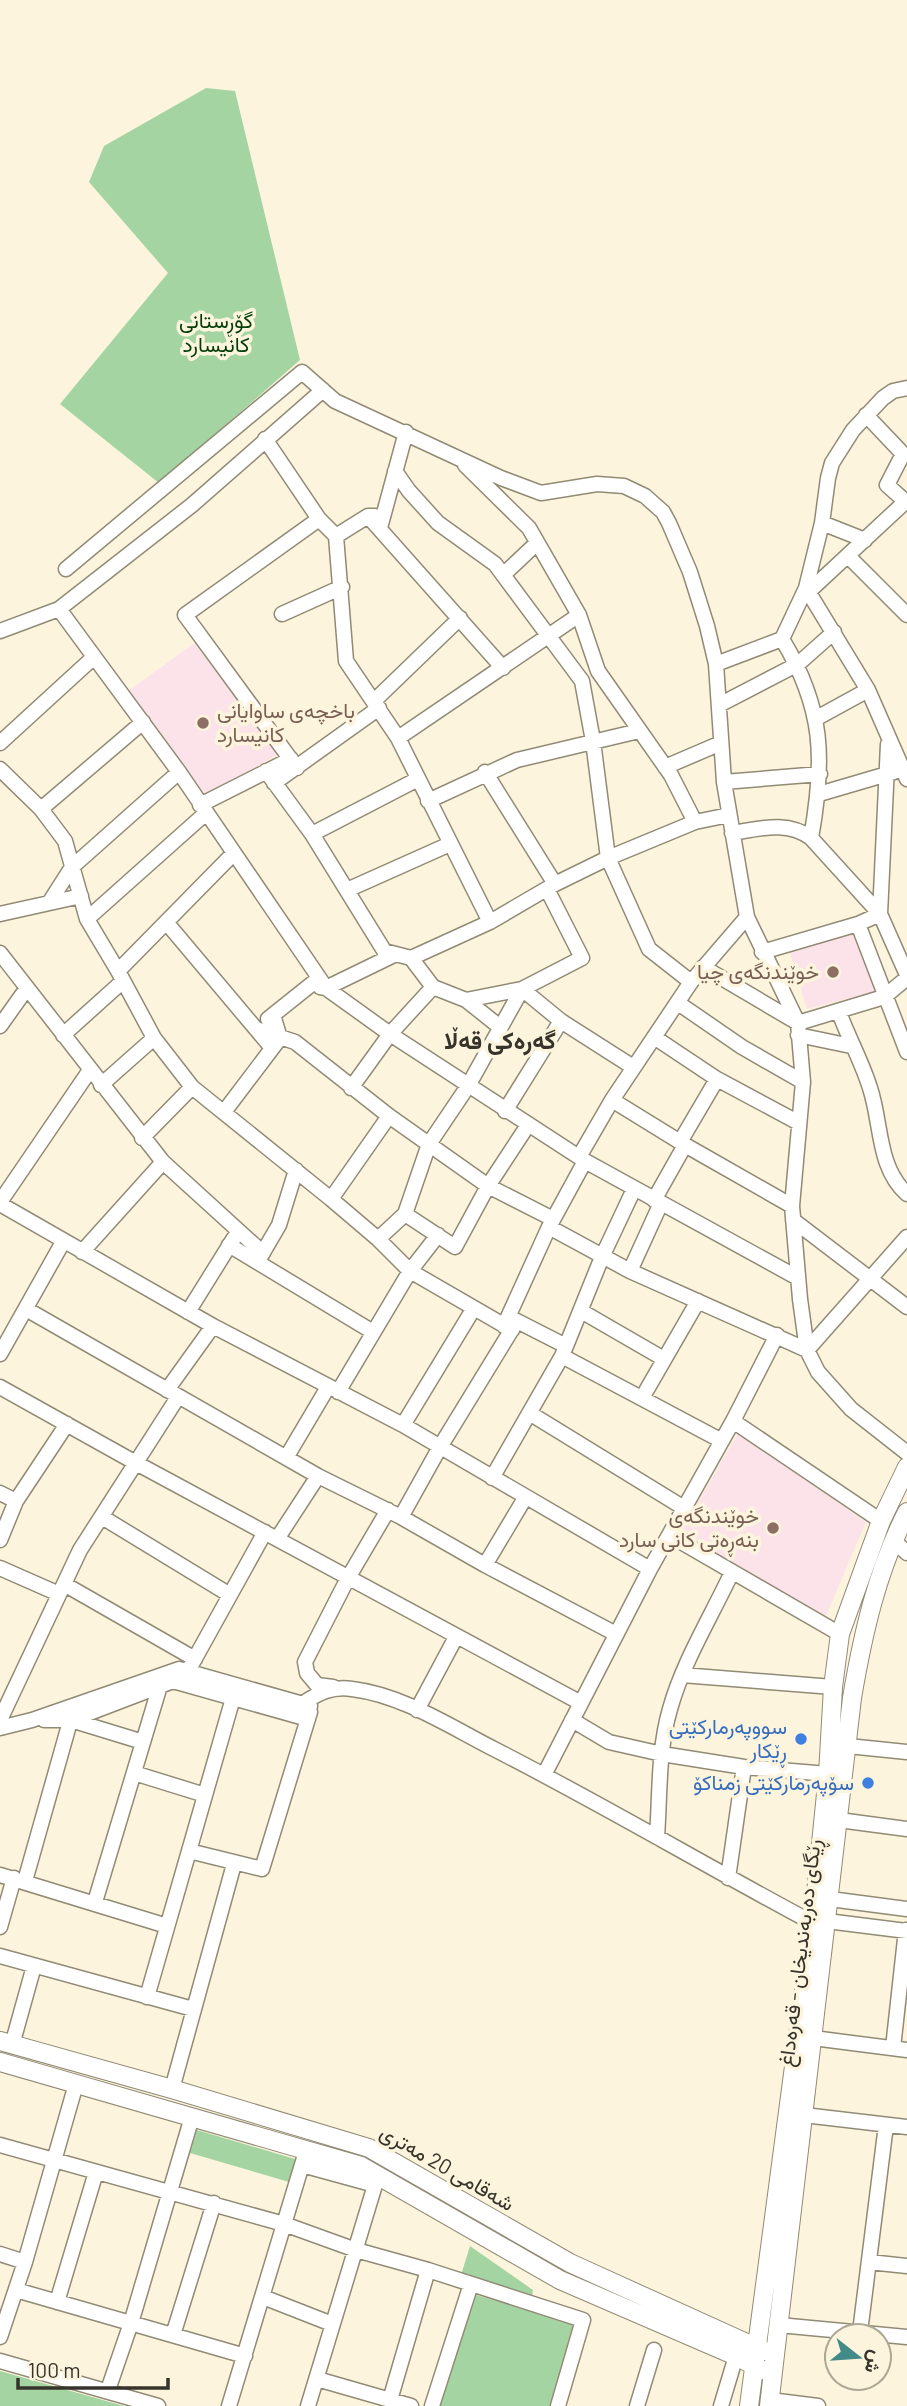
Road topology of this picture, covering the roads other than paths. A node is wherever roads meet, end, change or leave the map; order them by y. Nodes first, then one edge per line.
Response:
1 (907, 388) edge
2 (323, 390) junction
3 (866, 415) junction
4 (406, 432) junction
5 (265, 439) junction
6 (455, 456) junction
7 (396, 471) junction
8 (906, 502) edge
9 (319, 519) junction
10 (377, 520) junction
11 (822, 523) junction
12 (336, 536) junction
13 (865, 540) junction
14 (537, 543) junction
15 (848, 556) junction
16 (66, 569) dead end
17 (503, 575) junction
18 (342, 587) junction
19 (805, 593) junction
20 (59, 610) junction
21 (282, 614) dead end
22 (579, 615) junction
23 (907, 615) edge
24 (460, 618) junction
25 (0, 631) edge
26 (834, 632) junction
27 (549, 637) junction
28 (782, 639) junction
29 (94, 657) junction
30 (716, 664) junction
31 (798, 664) junction
32 (503, 668) junction
33 (598, 671) junction
34 (582, 681) junction
35 (868, 690) junction
36 (376, 705) junction
37 (719, 705) junction
38 (815, 719) junction
39 (143, 722) junction
40 (639, 731) junction
41 (398, 738) junction
42 (888, 738) junction
43 (593, 741) junction
44 (0, 743) edge
45 (721, 743) junction
46 (294, 763) junction
47 (665, 767) junction
48 (0, 769) edge
49 (905, 770) edge
50 (179, 772) junction
51 (485, 772) junction
52 (820, 774) junction
53 (886, 776) junction
54 (270, 777) junction
55 (418, 779) junction
56 (724, 782) junction
57 (819, 794) junction
58 (428, 801) junction
59 (41, 809) junction
60 (203, 809) junction
61 (729, 815) junction
62 (695, 822) junction
63 (732, 833) junction
64 (312, 834) junction
65 (811, 838) junction
66 (450, 844) junction
67 (233, 854) junction
68 (608, 858) junction
69 (72, 867) junction
70 (551, 886) junction
71 (347, 890) junction
72 (81, 896) junction
73 (49, 903) junction
74 (0, 914) edge
75 (880, 914) junction
76 (747, 917) junction
77 (87, 919) junction
78 (166, 922) junction
79 (489, 922) junction
80 (858, 924) junction
81 (762, 952) junction
82 (0, 953) edge
83 (395, 955) junction
84 (703, 967) junction
85 (120, 976) junction
86 (907, 976) edge
87 (691, 982) junction
88 (318, 984) junction
89 (433, 987) junction
90 (27, 988) junction
91 (522, 989) junction
92 (884, 997) junction
93 (466, 1000) junction
94 (678, 1003) junction
95 (839, 1012) junction
96 (273, 1015) junction
97 (561, 1021) junction
98 (0, 1027) edge
99 (499, 1027) junction
100 (256, 1028) junction
101 (798, 1029) junction
102 (390, 1034) junction
103 (62, 1035) junction
104 (654, 1037) junction
105 (154, 1038) junction
106 (276, 1043) junction
107 (851, 1046) junction
108 (907, 1052) edge
109 (633, 1068) junction
110 (90, 1070) junction
111 (717, 1079) junction
112 (803, 1082) junction
113 (101, 1085) junction
114 (468, 1086) junction
115 (192, 1087) junction
116 (351, 1088) junction
117 (612, 1100) junction
118 (505, 1111) junction
119 (224, 1112) junction
120 (389, 1116) junction
121 (799, 1123) junction
122 (528, 1125) junction
123 (142, 1138) junction
124 (429, 1144) junction
125 (682, 1144) junction
126 (582, 1159) junction
127 (163, 1162) junction
128 (296, 1170) junction
129 (488, 1186) junction
130 (634, 1189) junction
131 (907, 1194) edge
132 (331, 1199) junction
133 (657, 1201) junction
134 (0, 1203) edge
135 (792, 1213) junction
136 (405, 1214) junction
137 (551, 1223) junction
138 (239, 1231) junction
139 (438, 1236) junction
140 (907, 1237) edge
141 (378, 1239) junction
142 (63, 1242) junction
143 (229, 1245) junction
144 (260, 1251) junction
145 (82, 1252) junction
146 (602, 1257) junction
147 (410, 1271) junction
148 (630, 1271) junction
149 (798, 1278) junction
150 (872, 1279) junction
151 (698, 1301) junction
152 (907, 1307) edge
153 (474, 1308) junction
154 (26, 1309) junction
155 (581, 1311) junction
156 (188, 1312) junction
157 (507, 1323) junction
158 (213, 1326) junction
159 (373, 1332) junction
160 (776, 1335) junction
161 (807, 1350) junction
162 (564, 1351) junction
163 (0, 1354) edge
164 (664, 1359) junction
165 (0, 1387) edge
166 (333, 1389) junction
167 (172, 1394) junction
168 (642, 1398) junction
169 (531, 1414) junction
170 (733, 1421) junction
171 (67, 1424) junction
172 (403, 1425) junction
173 (722, 1441) junction
174 (440, 1447) junction
175 (907, 1453) edge
176 (286, 1458) junction
177 (136, 1463) junction
178 (907, 1467) edge
179 (318, 1476) junction
180 (492, 1478) junction
181 (0, 1493) edge
182 (525, 1498) junction
183 (16, 1501) junction
184 (684, 1508) junction
185 (907, 1512) edge
186 (394, 1513) junction
187 (102, 1517) junction
188 (881, 1521) junction
189 (271, 1535) junction
190 (669, 1535) junction
191 (0, 1540) edge
192 (893, 1540) junction
193 (907, 1553) edge
194 (485, 1564) junction
195 (0, 1568) edge
196 (650, 1569) junction
197 (732, 1572) junction
198 (348, 1578) junction
199 (62, 1589) junction
200 (230, 1595) junction
201 (617, 1634) junction
202 (840, 1634) junction
203 (456, 1637) junction
204 (192, 1665) junction
205 (682, 1675) junction
206 (162, 1679) junction
207 (338, 1688) junction
208 (833, 1691) junction
209 (233, 1698) junction
210 (852, 1699) junction
211 (311, 1702) junction
212 (581, 1703) junction
213 (75, 1704) junction
214 (417, 1710) junction
215 (0, 1720) edge
216 (32, 1720) junction
217 (71, 1720) junction
218 (572, 1720) junction
219 (0, 1728) edge
220 (143, 1742) junction
221 (848, 1745) junction
222 (907, 1752) edge
223 (662, 1754) junction
224 (744, 1767) junction
225 (134, 1773) junction
226 (544, 1774) junction
227 (828, 1774) junction
228 (205, 1795) junction
229 (839, 1820) junction
230 (907, 1829) edge
231 (657, 1837) junction
232 (189, 1851) junction
233 (234, 1864) junction
234 (13, 1878) edge
235 (728, 1878) junction
236 (830, 1899) junction
237 (95, 1902) junction
238 (907, 1909) edge
239 (820, 1922) junction
240 (167, 1926) junction
241 (0, 1927) edge
242 (906, 1931) edge
243 (0, 1956) edge
244 (34, 1966) junction
245 (146, 1997) junction
246 (193, 2009) junction
247 (813, 2038) junction
248 (6, 2043) edge
249 (900, 2049) edge
250 (0, 2062) edge
251 (92, 2068) junction
252 (80, 2085) junction
253 (172, 2089) junction
254 (804, 2115) junction
255 (191, 2117) junction
256 (886, 2125) junction
257 (907, 2127) edge
258 (0, 2145) edge
259 (304, 2157) junction
260 (55, 2160) junction
261 (96, 2172) junction
262 (168, 2191) junction
263 (214, 2203) junction
264 (284, 2224) junction
265 (356, 2250) junction
266 (0, 2255) edge
267 (24, 2262) junction
268 (869, 2262) junction
269 (907, 2266) edge
270 (428, 2270) junction
271 (471, 2284) junction
272 (16, 2290) junction
273 (263, 2297) junction
274 (57, 2302) junction
275 (861, 2322) edge
276 (131, 2323) junction
277 (332, 2324) junction
278 (779, 2325) junction
279 (823, 2329) edge
280 (173, 2335) junction
281 (0, 2337) edge
282 (717, 2339) junction
283 (755, 2347) junction
284 (654, 2350) dead end
285 (774, 2355) junction
286 (245, 2356) junction
287 (736, 2356) junction
288 (0, 2361) edge
289 (753, 2366) junction
290 (772, 2375) junction
291 (317, 2379) junction
292 (108, 2390) junction
293 (390, 2400) junction
294 (769, 2403) edge
295 (158, 2406) edge
296 (229, 2406) edge
297 (308, 2406) edge
298 (411, 2406) edge
299 (432, 2406) edge
300 (558, 2406) edge
301 (637, 2406) edge
302 (721, 2406) edge
303 (749, 2406) edge
304 (818, 2406) edge

1 - 3 street
2 - 4 street
2 - 5 street
2 - 16 street
3 - 8 street
3 - 11 street
4 - 6 street
4 - 7 street
5 - 9 street
5 - 20 street
6 - 14 street
6 - 30 street
7 - 10 street
7 - 17 street
8 - 13 street
9 - 12 street
9 - 46 street
10 - 12 street
10 - 24 street
11 - 13 street
11 - 19 street
12 - 18 street
13 - 15 street
14 - 17 street
14 - 22 street
15 - 19 street
15 - 23 street
17 - 27 street
18 - 21 street
18 - 36 street
19 - 26 street
19 - 28 street
20 - 25 street
20 - 29 street
22 - 27 street
22 - 33 street
24 - 32 street
24 - 36 street
26 - 31 street
26 - 35 street
27 - 32 street
27 - 34 street
28 - 30 street
28 - 31 street
29 - 39 street
29 - 44 street
30 - 37 street
31 - 37 street
31 - 38 street
32 - 41 street
33 - 34 street
33 - 40 street
34 - 43 street
35 - 38 street
35 - 42 street
36 - 41 street
36 - 46 street
37 - 45 street
38 - 52 street
39 - 50 street
39 - 59 street
40 - 43 street
40 - 47 street
41 - 55 street
42 - 49 street
42 - 53 street
43 - 51 street
43 - 68 street
45 - 47 street
45 - 56 street
46 - 54 street
47 - 62 street
48 - 59 street
49 - 53 street
50 - 60 street
50 - 69 street
51 - 58 street
51 - 70 street
52 - 56 street
52 - 57 street
53 - 57 street
53 - 75 street
54 - 60 street
54 - 64 street
55 - 58 street
55 - 64 street
56 - 61 street
57 - 65 street
58 - 66 street
59 - 69 street
60 - 67 street
60 - 77 street
61 - 62 street
61 - 63 street
62 - 68 street
63 - 65 street
63 - 76 street
64 - 71 street
65 - 75 street
66 - 71 street
66 - 79 street
67 - 78 street
67 - 88 street
68 - 70 street
68 - 87 street
69 - 72 street
69 - 73 street
70 - 79 street
70 - 91 street
71 - 83 street
72 - 73 street
72 - 77 street
73 - 74 street
75 - 80 street
75 - 86 street
76 - 81 street
76 - 84 street
77 - 85 street
78 - 85 street
78 - 100 street
79 - 83 street
80 - 81 street
80 - 92 street
81 - 101 street
82 - 90 street
83 - 88 street
83 - 89 street
84 - 87 street
84 - 101 street
85 - 103 street
85 - 105 street
86 - 92 street
87 - 94 street
88 - 96 street
88 - 102 street
89 - 93 street
89 - 102 street
90 - 98 street
90 - 103 street
91 - 93 street
91 - 97 street
91 - 99 street
92 - 95 street
92 - 108 street
93 - 99 street
94 - 104 street
94 - 112 street
95 - 101 street
95 - 107 street
96 - 100 street
96 - 106 street
97 - 109 street
97 - 118 street
99 - 114 street
100 - 106 street
101 - 107 street
101 - 112 street
102 - 114 street
102 - 116 street
103 - 110 street
104 - 109 street
104 - 111 street
105 - 113 street
105 - 115 street
106 - 116 street
106 - 119 street
107 - 131 street
109 - 117 street
110 - 113 street
110 - 134 street
111 - 121 street
111 - 125 street
112 - 121 street
113 - 123 street
114 - 118 street
114 - 124 street
115 - 119 street
115 - 123 street
116 - 120 street
117 - 125 street
117 - 126 street
118 - 122 street
119 - 128 street
120 - 124 street
120 - 132 street
121 - 135 street
122 - 126 street
122 - 129 street
123 - 127 street
124 - 129 street
124 - 136 street
125 - 133 street
125 - 135 street
126 - 130 street
126 - 137 street
127 - 138 street
127 - 145 street
128 - 132 street
128 - 144 street
129 - 137 street
129 - 139 street
130 - 133 street
130 - 146 street
132 - 141 street
133 - 148 street
133 - 149 street
134 - 142 street
135 - 149 street
135 - 150 street
136 - 139 street
136 - 141 street
137 - 146 street
137 - 157 street
138 - 143 street
138 - 144 street
139 - 147 street
140 - 150 street
141 - 147 street
142 - 145 street
142 - 154 street
143 - 144 street
143 - 156 street
144 - 159 street
145 - 156 street
146 - 148 street
146 - 155 street
147 - 153 street
147 - 159 street
148 - 151 street
149 - 161 street
150 - 152 street
150 - 161 street
151 - 160 street
151 - 164 street
153 - 157 street
153 - 172 street
154 - 163 street
154 - 167 street
155 - 162 street
155 - 164 street
156 - 158 street
157 - 162 street
157 - 174 street
158 - 166 street
158 - 167 street
159 - 166 street
160 - 161 street
160 - 170 street
161 - 175 street
162 - 168 street
162 - 169 street
164 - 168 street
165 - 171 street
166 - 172 street
166 - 176 street
167 - 176 street
167 - 177 street
168 - 173 street
169 - 180 street
169 - 184 street
170 - 173 street
170 - 188 street
171 - 177 street
171 - 183 street
172 - 174 street
173 - 184 street
174 - 180 street
174 - 186 street
176 - 179 street
177 - 187 street
177 - 189 street
178 - 188 main road
179 - 186 street
179 - 189 street
180 - 182 street
181 - 183 street
182 - 194 street
182 - 196 street
183 - 191 street
184 - 190 street
185 - 192 main road, ڕێگای دەربەندیخان - قەرەداغ
186 - 194 street
186 - 198 street
187 - 199 street
187 - 200 street
188 - 202 main road
189 - 198 street
189 - 200 street
190 - 196 street
190 - 197 street
192 - 193 street
192 - 210 main road, ڕێگای دەربەندیخان - قەرەداغ
194 - 201 street
195 - 199 street
196 - 201 street
197 - 202 street
197 - 205 street
198 - 203 street
198 - 211 street
199 - 204 street
199 - 215 street
200 - 204 street
201 - 212 street
202 - 208 main road
203 - 212 street
203 - 214 street
204 - 206 street
204 - 211 street
205 - 208 street
205 - 223 street
206 - 209 street
206 - 213 street
206 - 217 street
206 - 220 street
207 - 211 street
207 - 211 street
207 - 214 street
208 - 210 main road
208 - 227 main road
209 - 211 street
209 - 228 street
210 - 221 main road, ڕێگای دەربەندیخان - قەرەداغ
211 - 233 street
212 - 218 street
213 - 216 street
213 - 217 street
214 - 226 street
216 - 217 street
216 - 219 street
217 - 220 street
217 - 234 street
218 - 223 street
218 - 226 street
220 - 225 street
221 - 222 street
221 - 229 main road, ڕێگای دەربەندیخان - قەرەداغ
223 - 224 street
223 - 231 street
224 - 227 street
224 - 235 street
225 - 228 street
225 - 237 street
226 - 231 street
227 - 239 main road
228 - 232 street
229 - 230 street
229 - 236 main road, ڕێگای دەربەندیخان - قەرەداغ
231 - 235 street
232 - 233 street
232 - 240 street
233 - 246 street
234 - 237 street
234 - 241 street
235 - 239 street
236 - 238 street
236 - 239 main road, ڕێگای دەربەندیخان - قەرەداغ
237 - 240 street
239 - 242 street
239 - 247 main road, ڕێگای دەربەندیخان - قەرەداغ
239 - 283 main road
240 - 245 street
242 - 249 street
243 - 244 street
244 - 245 street
244 - 248 street
245 - 246 street
246 - 253 street
247 - 249 street
247 - 254 main road, ڕێگای دەربەندیخان - قەرەداغ
248 - 251 main road, شەقامی 20 مەتری
250 - 252 main road, شەقامی 20 مەتری
251 - 252 main road
251 - 253 main road, شەقامی 20 مەتری
252 - 255 main road, شەقامی 20 مەتری
252 - 260 street
253 - 282 main road, شەقامی 20 مەتری
254 - 256 street
254 - 278 main road, ڕێگای دەربەندیخان - قەرەداغ
255 - 259 main road, شەقامی 20 مەتری
255 - 262 street
256 - 257 street
256 - 268 street
258 - 260 street
259 - 264 street
259 - 265 street
259 - 282 main road, شەقامی 20 مەتری
260 - 261 street
260 - 267 street
261 - 262 street
261 - 274 street
262 - 263 street
262 - 276 street
263 - 264 street
263 - 280 street
264 - 265 street
264 - 273 street
265 - 270 street
265 - 277 street
266 - 267 street
267 - 272 street
268 - 269 street
268 - 275 street
270 - 271 street
270 - 293 street
271 - 299 street
271 - 300 street
272 - 274 street
272 - 281 street
273 - 277 street
273 - 286 street
274 - 276 street
276 - 280 street
276 - 292 street
277 - 291 street
278 - 279 street
278 - 285 main road, ڕێگای دەربەندیخان - قەرەداغ
280 - 286 street
282 - 283 main road, شەقامی 20 مەتری
282 - 287 main road, شەقامی 20 مەتری
283 - 285 main road, شەقامی 20 مەتری
283 - 289 main road
284 - 301 street
285 - 290 main road, ڕێگای دەربەندیخان - قەرەداغ
286 - 296 street
287 - 289 main road, شەقامی 20 مەتری
287 - 302 street
288 - 292 street
289 - 290 main road, شەقامی 20 مەتری
289 - 303 main road
290 - 294 main road, ڕێگای دەربەندیخان - قەرەداغ
291 - 293 street
291 - 297 street
292 - 295 street
293 - 298 street
294 - 304 street

